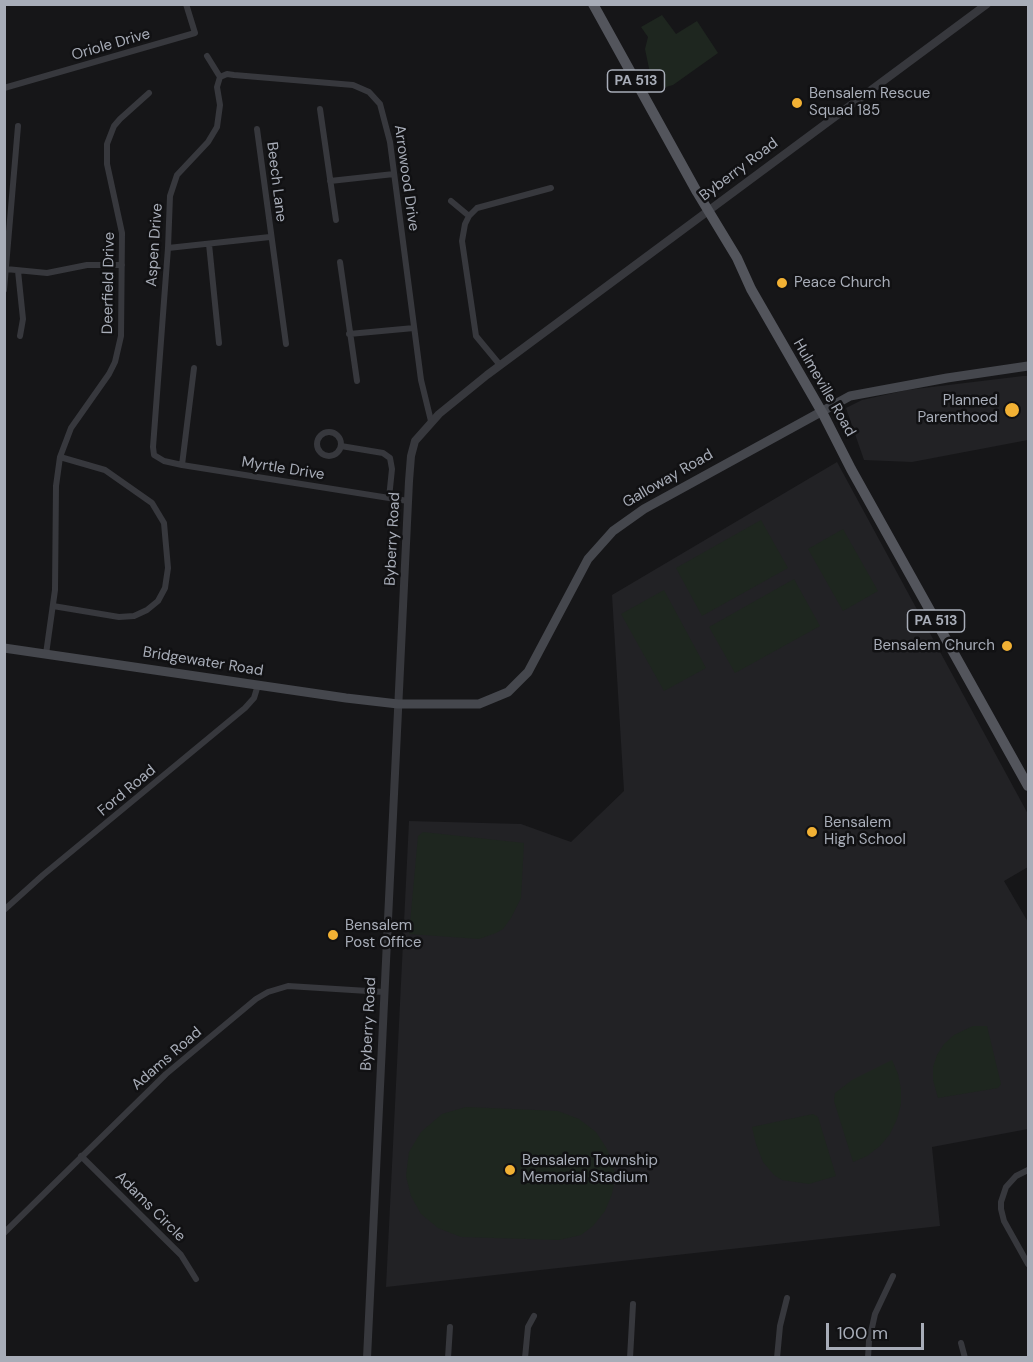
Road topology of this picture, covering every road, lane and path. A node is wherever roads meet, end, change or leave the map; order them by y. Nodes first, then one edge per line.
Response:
1 (186, 4) edge
2 (593, 4) edge
3 (987, 4) edge
4 (207, 57) dead end
5 (220, 77) junction
6 (4, 88) edge
7 (149, 93) dead end
8 (320, 110) dead end
9 (18, 126) dead end
10 (257, 129) dead end
11 (394, 174) junction
12 (330, 181) junction
13 (551, 188) dead end
14 (451, 201) dead end
15 (709, 210) junction
16 (469, 216) junction
17 (336, 220) dead end
18 (270, 237) junction
19 (209, 244) junction
20 (168, 249) junction
21 (340, 262) dead end
22 (122, 265) junction
23 (6, 269) junction
24 (18, 271) junction
25 (4, 290) edge
26 (414, 328) junction
27 (349, 334) junction
28 (20, 336) dead end
29 (219, 343) dead end
30 (286, 344) dead end
31 (500, 365) junction
32 (1029, 366) edge
33 (194, 368) dead end
34 (357, 381) dead end
35 (821, 410) junction
36 (431, 422) junction
37 (341, 446) dead end
38 (60, 457) junction
39 (156, 457) joint
40 (182, 465) junction
41 (390, 495) junction
42 (408, 501) junction
43 (53, 606) junction
44 (4, 648) edge
45 (46, 654) junction
46 (258, 685) junction
47 (398, 704) junction
48 (1029, 786) edge
49 (4, 910) edge
50 (384, 992) junction
51 (81, 1156) junction
52 (1029, 1170) edge
53 (4, 1233) edge
54 (1029, 1264) edge
55 (893, 1276) dead end
56 (196, 1279) dead end
57 (787, 1298) dead end
58 (633, 1304) dead end
59 (534, 1316) dead end
60 (450, 1327) dead end
61 (961, 1343) dead end
62 (367, 1358) edge
63 (448, 1358) edge
64 (525, 1358) edge
65 (630, 1358) edge
66 (777, 1358) edge
67 (868, 1358) edge
68 (965, 1358) edge

1 - 6 street, Oriole Drive
2 - 15 main road, Hulmeville Road / PA 513
3 - 15 street, Byberry Road
4 - 5 street
5 - 11 street, Arrowood Drive
5 - 20 street, Aspen Drive
7 - 22 street, Deerfield Drive
8 - 12 street
9 - 23 street
10 - 18 street, Beech Lane
11 - 12 street
11 - 26 street, Arrowood Drive
12 - 17 street
13 - 16 street
14 - 16 street
15 - 31 street, Byberry Road
15 - 35 main road, Hulmeville Road / PA 513
16 - 31 street
18 - 19 street, Beech Lane
18 - 30 street, Beech Lane
19 - 20 street, Beech Lane
19 - 29 street
20 - 39 street, Aspen Drive
21 - 27 street
22 - 24 street
22 - 38 street, Deerfield Drive
23 - 24 street
23 - 25 street
24 - 28 street
26 - 27 street
26 - 36 street, Arrowood Drive
27 - 34 street
31 - 36 street, Byberry Road
32 - 35 main road, Galloway Road
33 - 40 street
35 - 47 main road, Galloway Road
35 - 48 main road, Hulmeville Road / PA 513
36 - 42 street, Byberry Road
37 - 41 street
38 - 43 street, Deerfield Drive
38 - 43 street
39 - 40 street, Myrtle Drive
40 - 41 street, Myrtle Drive
41 - 42 street, Myrtle Drive
42 - 47 street, Byberry Road
43 - 45 street, Deerfield Drive
44 - 45 main road, Bridgewater Road
45 - 46 main road, Bridgewater Road
46 - 47 main road, Bridgewater Road
46 - 49 street, Ford Road
47 - 50 street, Byberry Road
50 - 51 street, Adams Road
50 - 62 street, Byberry Road
51 - 53 street, Adams Road
51 - 56 street, Adams Circle
52 - 54 street
55 - 67 street
57 - 66 street
58 - 65 street
59 - 64 street
60 - 63 street
61 - 68 street

